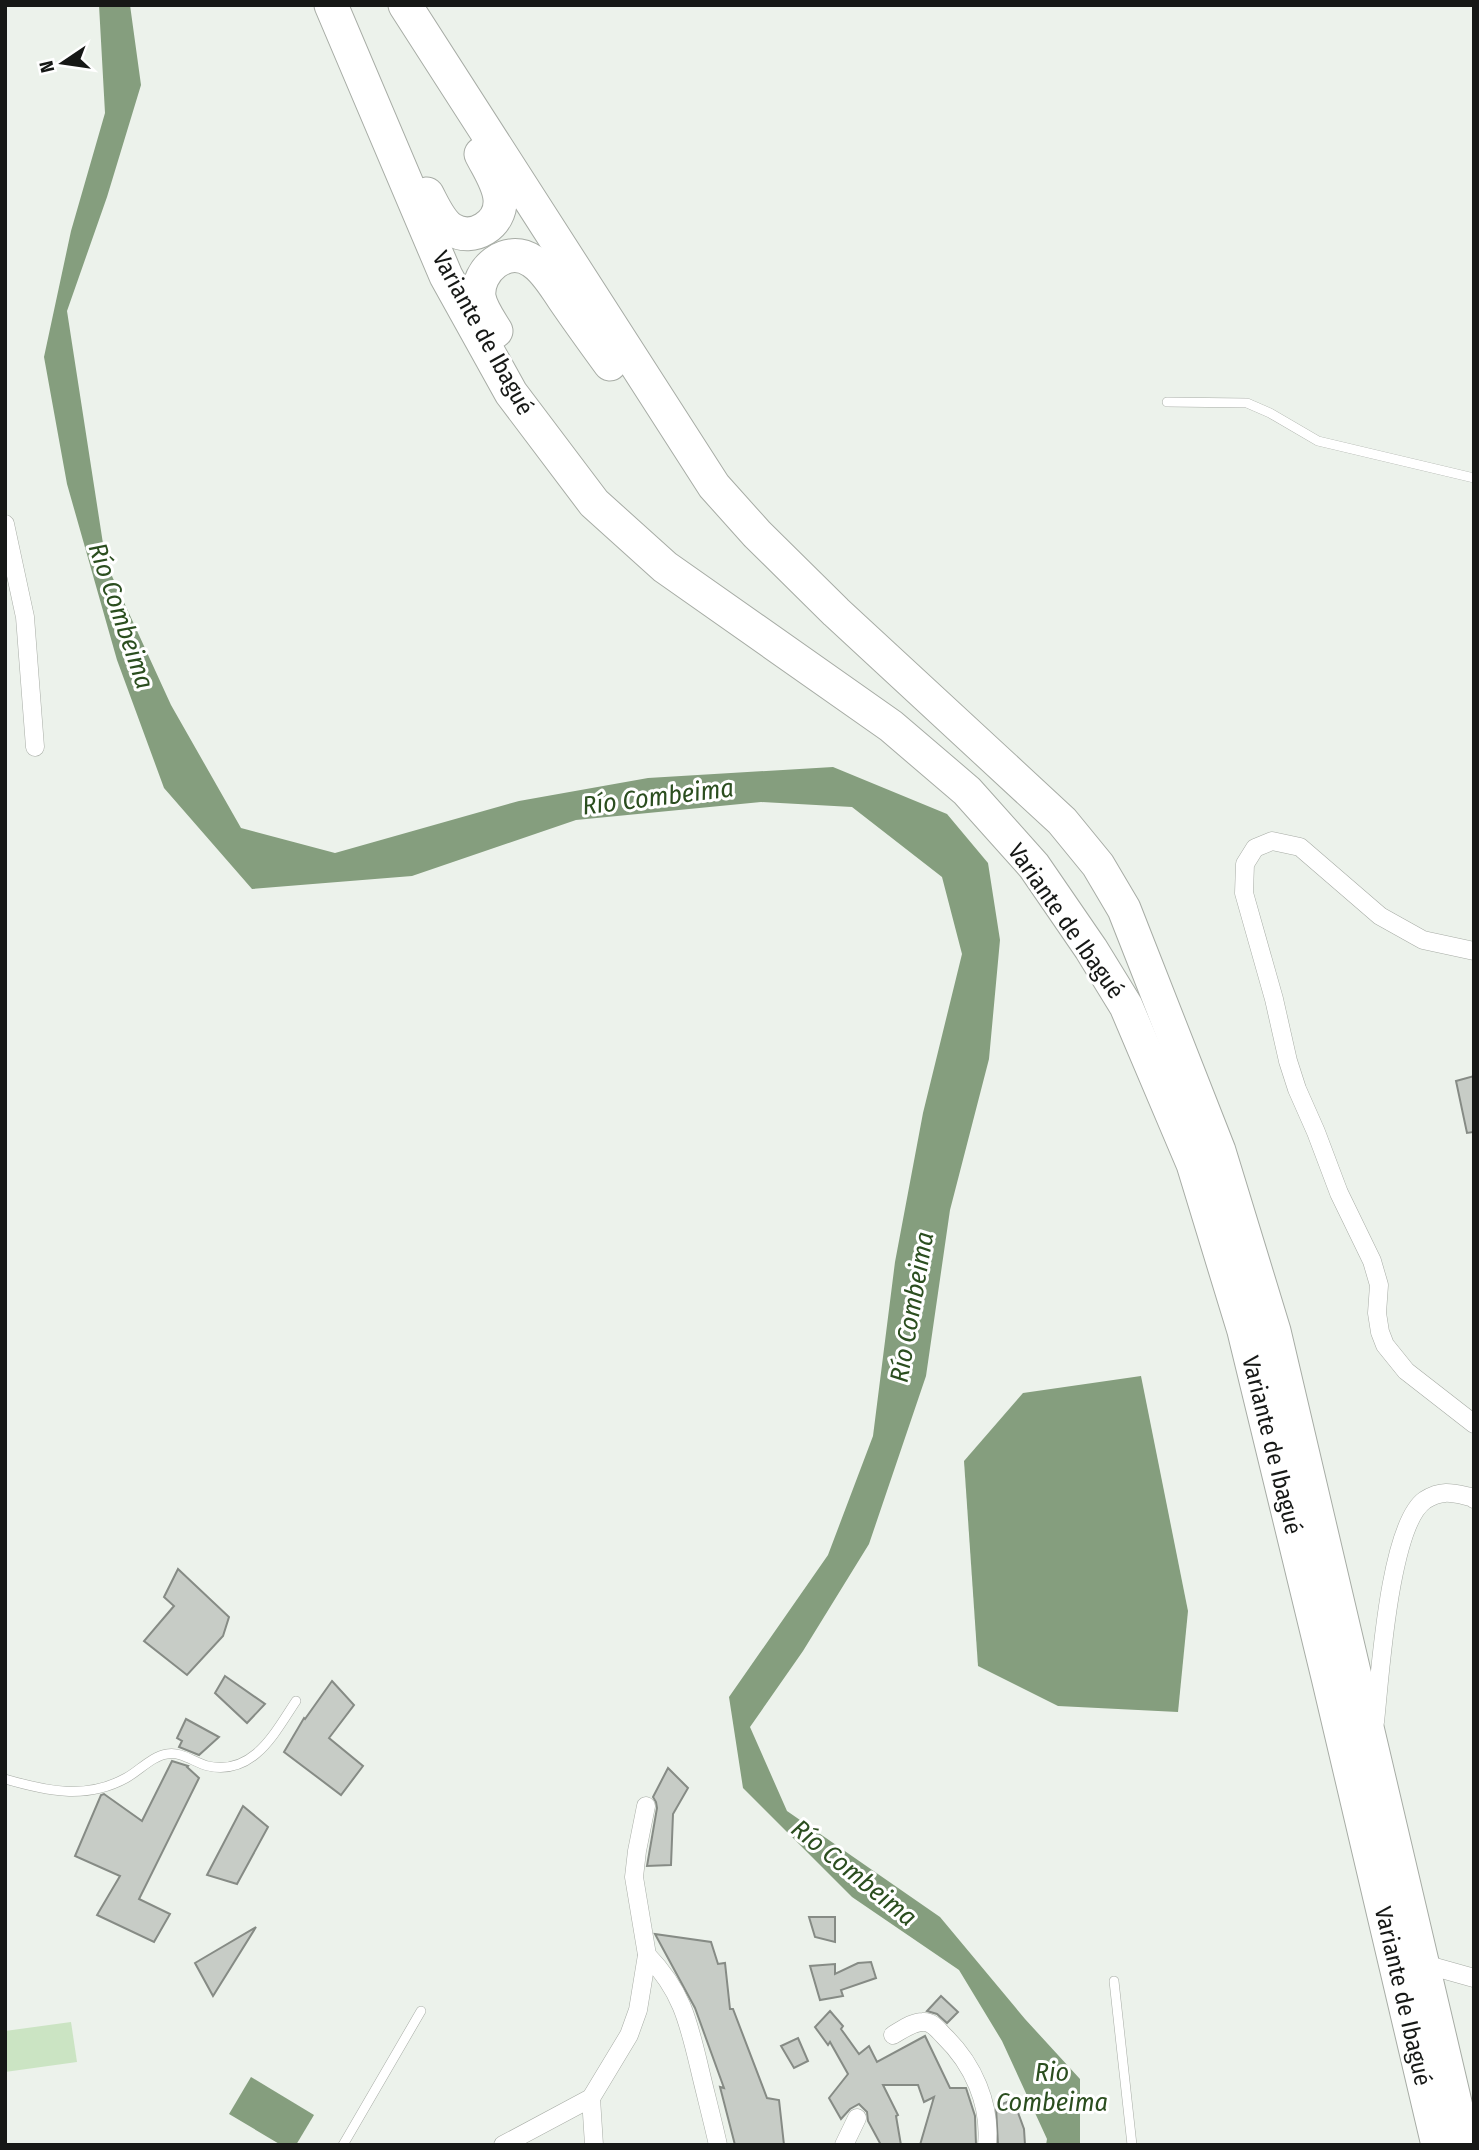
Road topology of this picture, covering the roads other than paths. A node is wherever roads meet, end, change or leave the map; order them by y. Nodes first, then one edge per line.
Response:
1 (331, 5) edge
2 (405, 5) edge
3 (425, 38) junction
4 (367, 88) junction
5 (1167, 402) dead end
6 (1474, 478) edge
7 (714, 486) junction
8 (5, 524) edge
9 (747, 624) junction
10 (35, 747) dead end
11 (1474, 951) edge
12 (1474, 1423) edge
13 (1474, 1499) edge
14 (296, 1701) dead end
15 (1373, 1746) junction
16 (5, 1779) edge
17 (646, 1806) dead end
18 (646, 1955) junction
19 (1424, 1964) junction
20 (1474, 1978) edge
21 (1114, 1981) dead end
22 (421, 2011) dead end
23 (893, 2035) dead end
24 (592, 2098) junction
25 (857, 2118) dead end
26 (343, 2145) edge
27 (503, 2145) edge
28 (594, 2145) edge
29 (718, 2145) edge
30 (844, 2145) edge
31 (987, 2145) edge
32 (1132, 2145) edge
33 (1438, 2145) edge
34 (1465, 2145) edge

1 - 4 highway, Variante de Ibagué
2 - 3 highway, Variante de Ibagué
3 - 4 highway
3 - 7 highway, Variante de Ibagué
4 - 9 highway, Variante de Ibagué
5 - 6 lane
7 - 9 highway
7 - 15 highway, Variante de Ibagué
8 - 10 street
9 - 33 highway, Variante de Ibagué
11 - 12 street
13 - 15 street
14 - 16 lane
15 - 19 highway, Variante de Ibagué
17 - 18 street
18 - 24 street
18 - 29 street
19 - 20 street
19 - 34 highway, Variante de Ibagué
21 - 32 lane
22 - 26 lane
23 - 31 street
24 - 27 street
24 - 28 street
25 - 30 street

